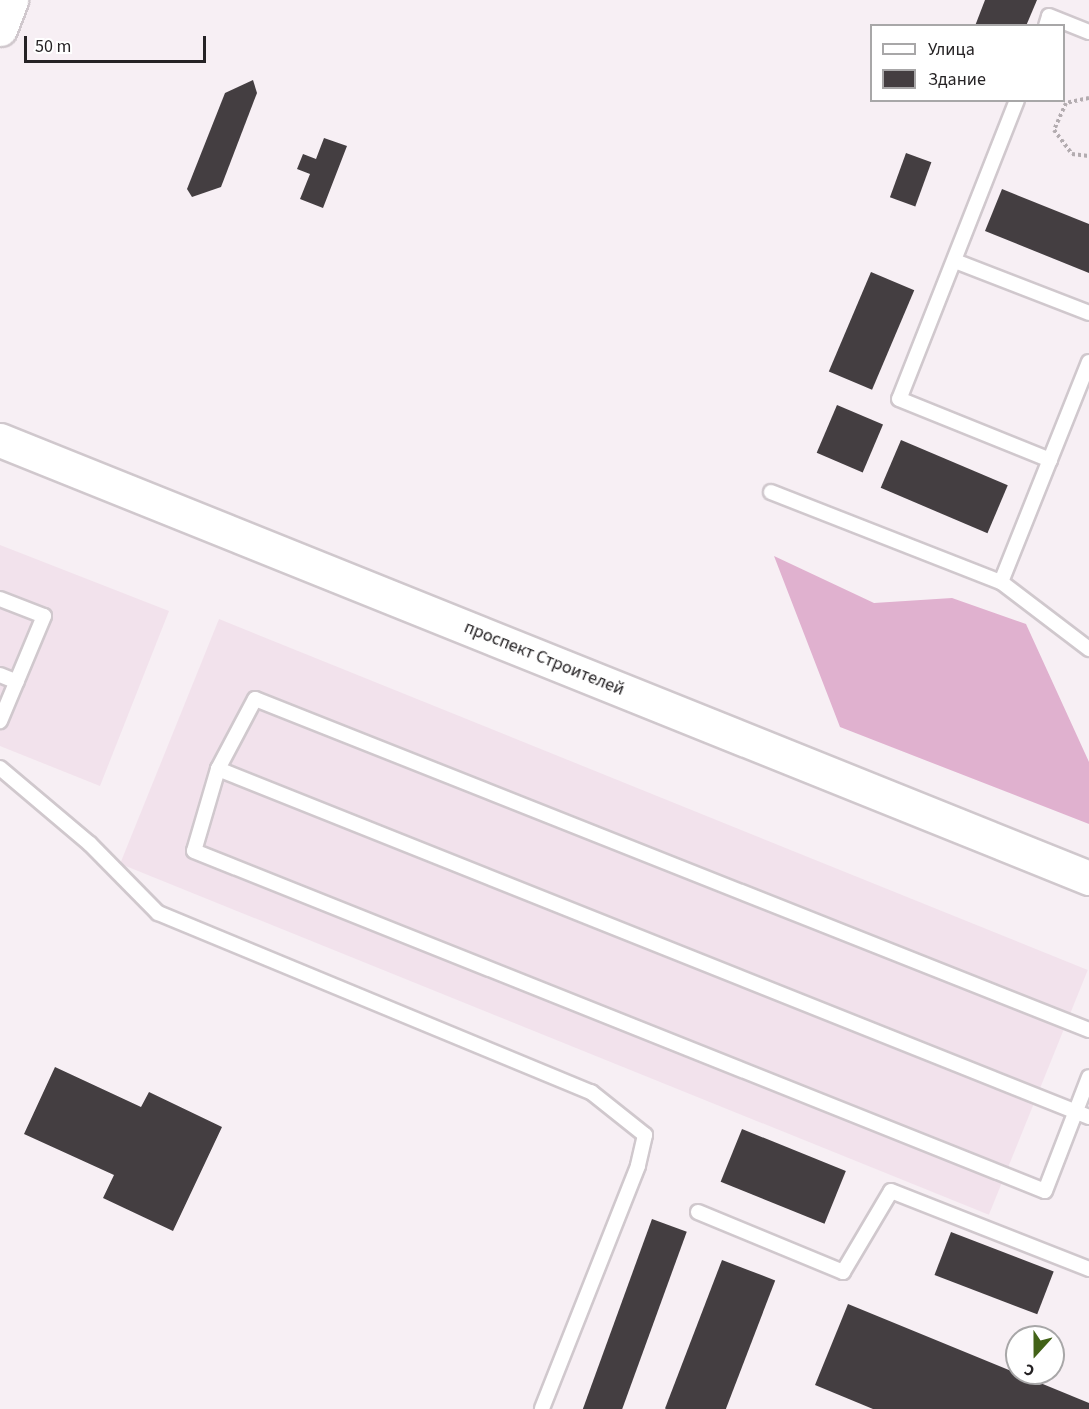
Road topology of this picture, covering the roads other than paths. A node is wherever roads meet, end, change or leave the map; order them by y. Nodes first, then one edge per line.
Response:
1 (11, 0) edge
2 (1047, 24) edge
3 (0, 29) edge
4 (1089, 32) edge
5 (1016, 102) edge
6 (955, 261) junction
7 (1089, 312) edge
8 (1089, 362) edge
9 (0, 440) edge
10 (1050, 460) junction
11 (771, 492) dead end
12 (1001, 582) junction
13 (0, 599) edge
14 (1089, 648) edge
15 (0, 675) edge
16 (17, 682) junction
17 (0, 721) edge
18 (0, 768) edge
19 (218, 769) junction
20 (1089, 878) edge
21 (1089, 1030) edge
22 (1089, 1077) edge
23 (1075, 1112) junction
24 (1089, 1118) edge
25 (698, 1212) dead end
26 (1089, 1269) edge
27 (542, 1409) edge

1 - 3 street
2 - 4 lane
5 - 6 lane
6 - 7 lane
6 - 10 lane
8 - 10 lane
9 - 20 street, проспект Строителей
10 - 12 lane
11 - 12 lane
12 - 14 lane
13 - 16 lane
15 - 16 lane
16 - 17 lane
18 - 27 lane
19 - 21 lane
19 - 23 lane
19 - 23 lane
22 - 23 lane
23 - 24 lane
25 - 26 lane

